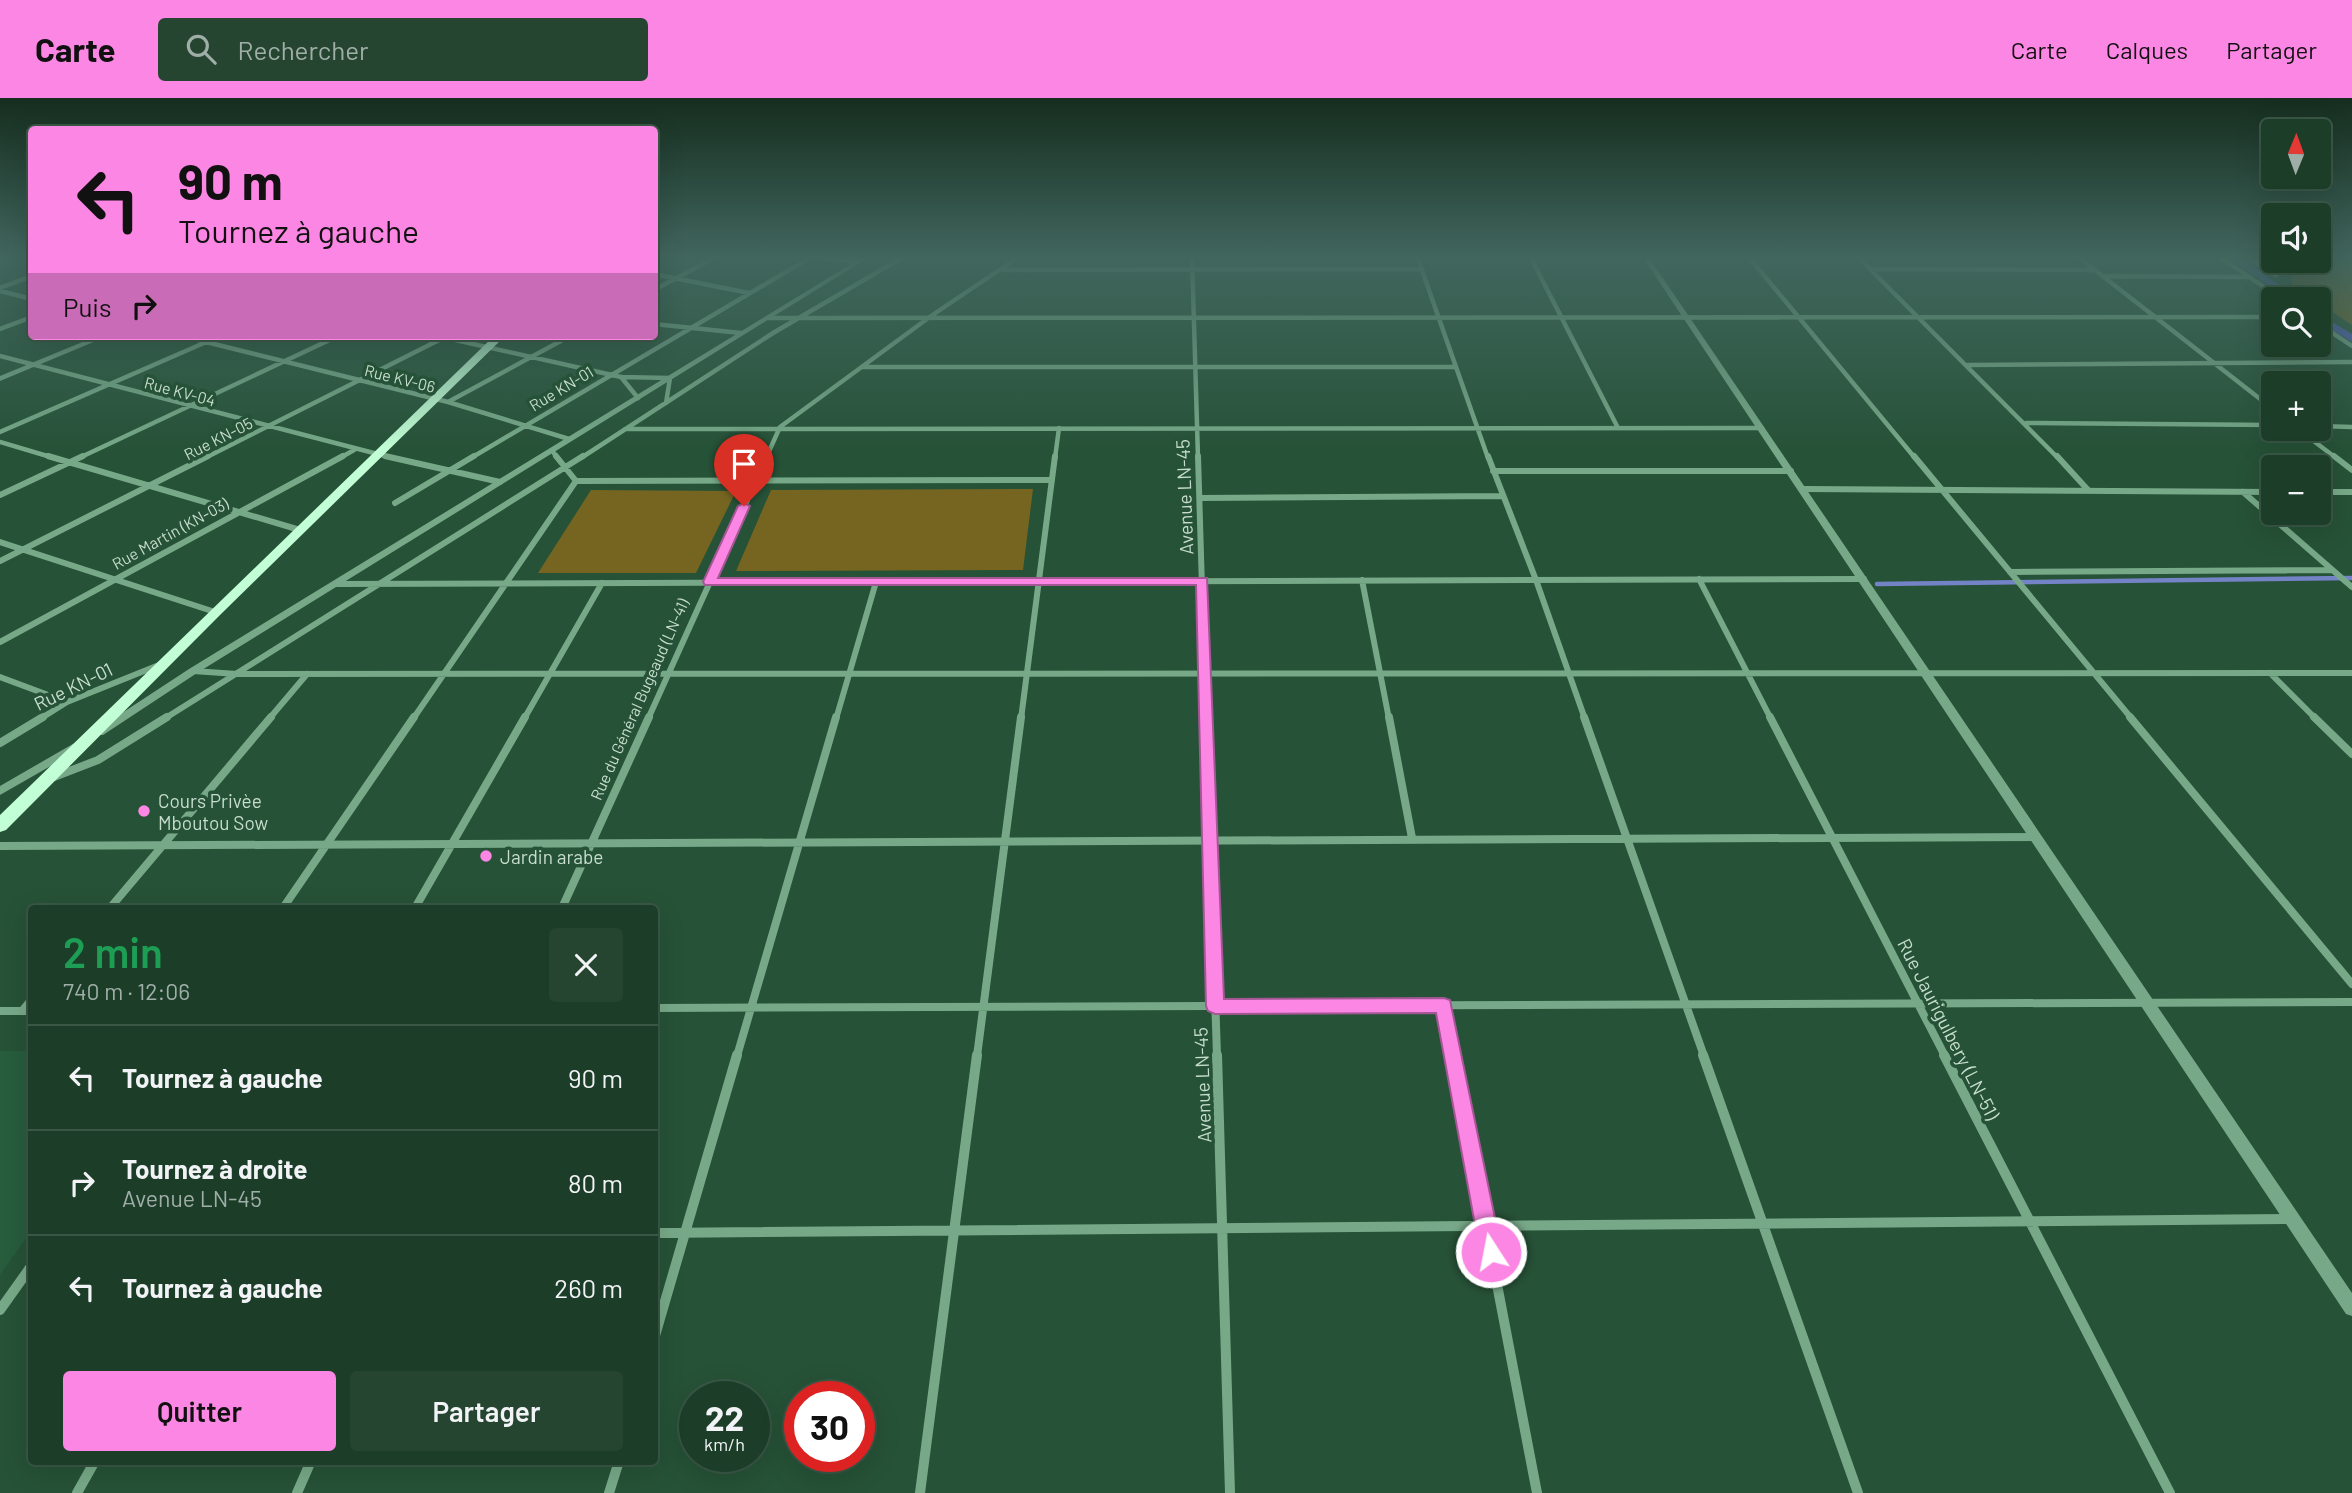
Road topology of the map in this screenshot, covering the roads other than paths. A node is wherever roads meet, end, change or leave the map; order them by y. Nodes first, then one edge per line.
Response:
1 (21, 321) edge
2 (702, 321) edge
3 (762, 321) edge
4 (795, 321) edge
5 (924, 321) edge
6 (1194, 321) edge
7 (1440, 321) edge
8 (1563, 321) edge
9 (1690, 321) edge
10 (1802, 321) edge
11 (1923, 321) edge
12 (2160, 321) edge
13 (658, 324) edge
14 (690, 328) junction
15 (0, 329) edge
16 (2331, 332) edge
17 (741, 333) junction
18 (94, 340) edge
19 (198, 340) edge
20 (211, 340) edge
21 (330, 340) edge
22 (435, 340) edge
23 (458, 340) edge
24 (496, 340) edge
25 (562, 340) edge
26 (206, 342) junction
27 (2352, 346) edge
28 (488, 348) junction
29 (0, 356) edge
30 (530, 357) junction
31 (285, 362) junction
32 (2352, 362) edge
33 (2215, 364) junction
34 (33, 365) junction
35 (1968, 365) junction
36 (1456, 366) junction
37 (862, 367) junction
38 (1196, 368) junction
39 (610, 375) junction
40 (621, 377) junction
41 (670, 378) junction
42 (0, 379) edge
43 (359, 380) junction
44 (108, 385) junction
45 (638, 398) junction
46 (2261, 400) edge
47 (442, 401) junction
48 (666, 403) junction
49 (190, 406) junction
50 (2026, 423) junction
51 (2261, 425) edge
52 (267, 426) junction
53 (2331, 426) edge
54 (523, 427) junction
55 (780, 427) junction
56 (2352, 427) edge
57 (1059, 428) junction
58 (1198, 428) junction
59 (1478, 428) junction
60 (1618, 428) junction
61 (1762, 428) junction
62 (625, 429) junction
63 (0, 432) edge
64 (569, 439) junction
65 (2314, 441) edge
66 (0, 442) edge
67 (354, 449) junction
68 (552, 450) junction
69 (378, 454) junction
70 (68, 464) junction
71 (565, 468) junction
72 (2352, 470) edge
73 (447, 471) junction
74 (1493, 471) junction
75 (1791, 471) junction
76 (1052, 480) junction
77 (576, 481) junction
78 (756, 481) junction
79 (500, 482) junction
80 (148, 486) junction
81 (1940, 488) junction
82 (1804, 489) junction
83 (2088, 490) junction
84 (2242, 492) junction
85 (2261, 492) edge
86 (2331, 492) edge
87 (2352, 492) edge
88 (0, 495) edge
89 (1502, 496) junction
90 (1200, 498) junction
91 (395, 503) dead end
92 (237, 513) junction
93 (300, 530) junction
94 (0, 542) edge
95 (24, 550) junction
96 (0, 562) edge
97 (2332, 570) junction
98 (2010, 572) junction
99 (1699, 579) junction
100 (1864, 579) junction
101 (115, 580) junction
102 (1362, 580) junction
103 (1536, 580) junction
104 (1037, 581) junction
105 (1202, 581) junction
106 (710, 582) junction
107 (876, 582) junction
108 (382, 583) junction
109 (508, 583) junction
110 (603, 583) junction
111 (335, 584) junction
112 (2352, 587) edge
113 (215, 612) junction
114 (0, 642) edge
115 (162, 664) junction
116 (193, 671) junction
117 (1205, 673) junction
118 (1380, 673) junction
119 (1569, 673) junction
120 (1748, 673) junction
121 (1923, 673) junction
122 (2094, 673) junction
123 (2270, 673) junction
124 (2352, 673) edge
125 (237, 674) junction
126 (307, 674) junction
127 (445, 674) junction
128 (550, 674) junction
129 (668, 674) junction
130 (849, 674) junction
131 (1026, 674) junction
132 (0, 677) edge
133 (68, 702) junction
134 (92, 737) junction
135 (0, 743) edge
136 (2352, 754) edge
137 (47, 779) junction
138 (0, 791) edge
139 (0, 826) edge
140 (2034, 837) junction
141 (1412, 838) junction
142 (1833, 838) junction
143 (1628, 839) junction
144 (1210, 841) junction
145 (800, 842) junction
146 (1004, 842) junction
147 (591, 843) junction
148 (329, 844) junction
149 (452, 844) junction
150 (165, 845) junction
151 (0, 846) edge
152 (113, 905) edge
153 (285, 905) edge
154 (417, 905) edge
155 (563, 905) edge
156 (2352, 984) edge
157 (2146, 1002) junction
158 (2352, 1002) edge
159 (1918, 1003) junction
160 (1686, 1004) junction
161 (1444, 1005) junction
162 (1215, 1006) junction
163 (983, 1007) junction
164 (658, 1008) edge
165 (751, 1008) junction
166 (0, 1011) edge
167 (27, 1011) edge
168 (2292, 1219) junction
169 (2030, 1221) junction
170 (1763, 1223) junction
171 (1486, 1225) junction
172 (1222, 1228) junction
173 (954, 1230) junction
174 (686, 1232) junction
175 (658, 1233) edge
176 (28, 1271) edge
177 (2352, 1308) edge
178 (0, 1310) edge
179 (658, 1326) edge
180 (93, 1465) edge
181 (309, 1465) edge
182 (618, 1465) edge
183 (77, 1493) edge
184 (297, 1493) edge
185 (609, 1493) edge
186 (920, 1493) edge
187 (1230, 1493) edge
188 (1538, 1493) edge
189 (1858, 1493) edge
190 (2170, 1493) edge

1 - 15 street
2 - 14 street, Rue KN-01
3 - 17 street
4 - 48 street
5 - 37 street, Rue du Général Bugeaud (LN-41)
6 - 38 street, Avenue LN-45
7 - 36 street
8 - 60 street
9 - 61 street
10 - 81 street
11 - 35 street
12 - 33 street
13 - 14 street
14 - 17 street
14 - 39 street, Rue KN-01
16 - 27 street
17 - 41 street
18 - 34 street
19 - 26 street, Rue KV-06
20 - 26 street
21 - 31 street
22 - 43 street, Rue KN-05
23 - 28 street
24 - 28 main road
25 - 30 street
26 - 31 street, Rue KV-06
26 - 44 street
28 - 30 street
28 - 47 main road
29 - 34 street, Rue KV-04
30 - 39 street
30 - 47 street
31 - 43 street, Rue KV-06
31 - 49 street
32 - 33 street
33 - 35 street
33 - 46 street
34 - 42 street
34 - 44 street, Rue KV-04
35 - 50 street
36 - 38 street
36 - 59 street
37 - 38 street
37 - 55 street, Rue du Général Bugeaud (LN-41)
38 - 58 street, Avenue LN-45
39 - 40 street
39 - 54 street, Rue KN-01
40 - 41 street
40 - 45 street
41 - 45 street
41 - 48 street
43 - 47 street, Rue KV-06
43 - 52 street, Rue KN-05
44 - 49 street, Rue KV-04
44 - 63 street
45 - 64 street
47 - 54 street, Rue KV-06
47 - 69 main road
48 - 62 street
49 - 52 street, Rue KV-04
49 - 70 street
50 - 51 street
50 - 83 street
52 - 67 street, Rue KV-04
52 - 80 street, Rue KN-05
53 - 56 street
54 - 64 street, Rue KV-06
54 - 73 street, Rue KN-01
55 - 57 street
55 - 62 street
55 - 78 street, Rue du Général Bugeaud (LN-41)
57 - 58 street
57 - 76 street
58 - 59 street
58 - 90 street, Avenue LN-45
59 - 60 street
59 - 74 street
60 - 61 street
61 - 75 street
62 - 71 street
64 - 68 street
65 - 72 street
66 - 70 street
67 - 69 street, Rue KV-04
67 - 92 street, Rue Martin (KN-03)
68 - 71 street
68 - 79 street
69 - 73 street, Rue KV-04
69 - 93 main road
70 - 80 street
70 - 88 street
71 - 77 street
71 - 108 street
73 - 79 street, Rue KV-04
73 - 91 street, Rue KN-01
74 - 75 street
74 - 89 street
75 - 82 street
76 - 78 street
76 - 104 street
77 - 78 street
77 - 109 street
78 - 106 street, Rue du Général Bugeaud (LN-41)
79 - 111 street
80 - 92 street
80 - 95 street, Rue KN-05
81 - 82 street
81 - 83 street
81 - 98 street
82 - 100 street
83 - 84 street
84 - 85 street
84 - 97 street
86 - 87 street
89 - 90 street
89 - 103 street
90 - 105 street, Avenue LN-45
92 - 93 street
92 - 101 street, Rue Martin (KN-03)
93 - 113 main road
94 - 95 street
95 - 96 street, Rue KN-05
95 - 101 street
97 - 98 street
97 - 112 street
98 - 122 street
99 - 100 street
99 - 103 street
99 - 120 street, Rue Jaurigulbery (LN-51)
100 - 121 street
101 - 113 street
101 - 114 street, Rue Martin (KN-03)
102 - 103 street
102 - 105 street
102 - 118 street
103 - 119 street
104 - 105 street
104 - 107 street
104 - 131 street
105 - 117 street, Avenue LN-45
106 - 107 street
106 - 110 street
106 - 129 street, Rue du Général Bugeaud (LN-41)
107 - 130 street
108 - 109 street
108 - 111 street
108 - 125 street
109 - 110 street
109 - 127 street
110 - 128 street
111 - 116 street
113 - 115 main road
115 - 133 street, Rue KN-01
115 - 134 main road
116 - 125 street
116 - 134 street
117 - 118 street
117 - 131 street
117 - 144 street, Avenue LN-45
118 - 119 street
118 - 141 street
119 - 120 street
119 - 143 street
120 - 121 street
120 - 142 street, Rue Jaurigulbery (LN-51)
121 - 122 street
121 - 140 street
122 - 123 street
122 - 156 street
123 - 124 street
123 - 136 street
125 - 126 street
125 - 137 street
126 - 127 street
126 - 150 street
127 - 128 street
127 - 148 street
128 - 129 street
128 - 149 street
129 - 130 street
129 - 147 street, Rue du Général Bugeaud (LN-41)
130 - 131 street
130 - 145 street
131 - 146 street
132 - 133 street
133 - 135 street, Rue KN-01
134 - 137 main road
134 - 138 street
137 - 139 main road
140 - 142 street
140 - 157 street
141 - 143 street
141 - 144 street
142 - 143 street
142 - 159 street, Rue Jaurigulbery (LN-51)
143 - 160 street
144 - 146 street
144 - 162 street, Avenue LN-45
145 - 146 street
145 - 147 street
145 - 165 street
146 - 163 street
147 - 149 street
147 - 155 street, Rue du Général Bugeaud (LN-41)
148 - 149 street
148 - 150 street
148 - 153 street
149 - 154 street
150 - 151 street
150 - 152 street
157 - 158 street
157 - 159 street
157 - 168 street
159 - 160 street
159 - 169 street, Rue Jaurigulbery (LN-51)
160 - 161 street
160 - 170 street
161 - 162 street
161 - 171 street
162 - 163 street
162 - 172 street, Avenue LN-45
163 - 165 street
163 - 173 street
164 - 165 street
165 - 174 street
166 - 167 street
168 - 169 street
168 - 177 street
169 - 170 street
169 - 190 street, Rue Jaurigulbery (LN-51)
170 - 171 street
170 - 189 street
171 - 172 street
171 - 188 street
172 - 173 street
172 - 187 street, Avenue LN-45
173 - 174 street
173 - 186 street
174 - 175 street
174 - 179 street
176 - 178 street
180 - 183 street
181 - 184 street
182 - 185 street

